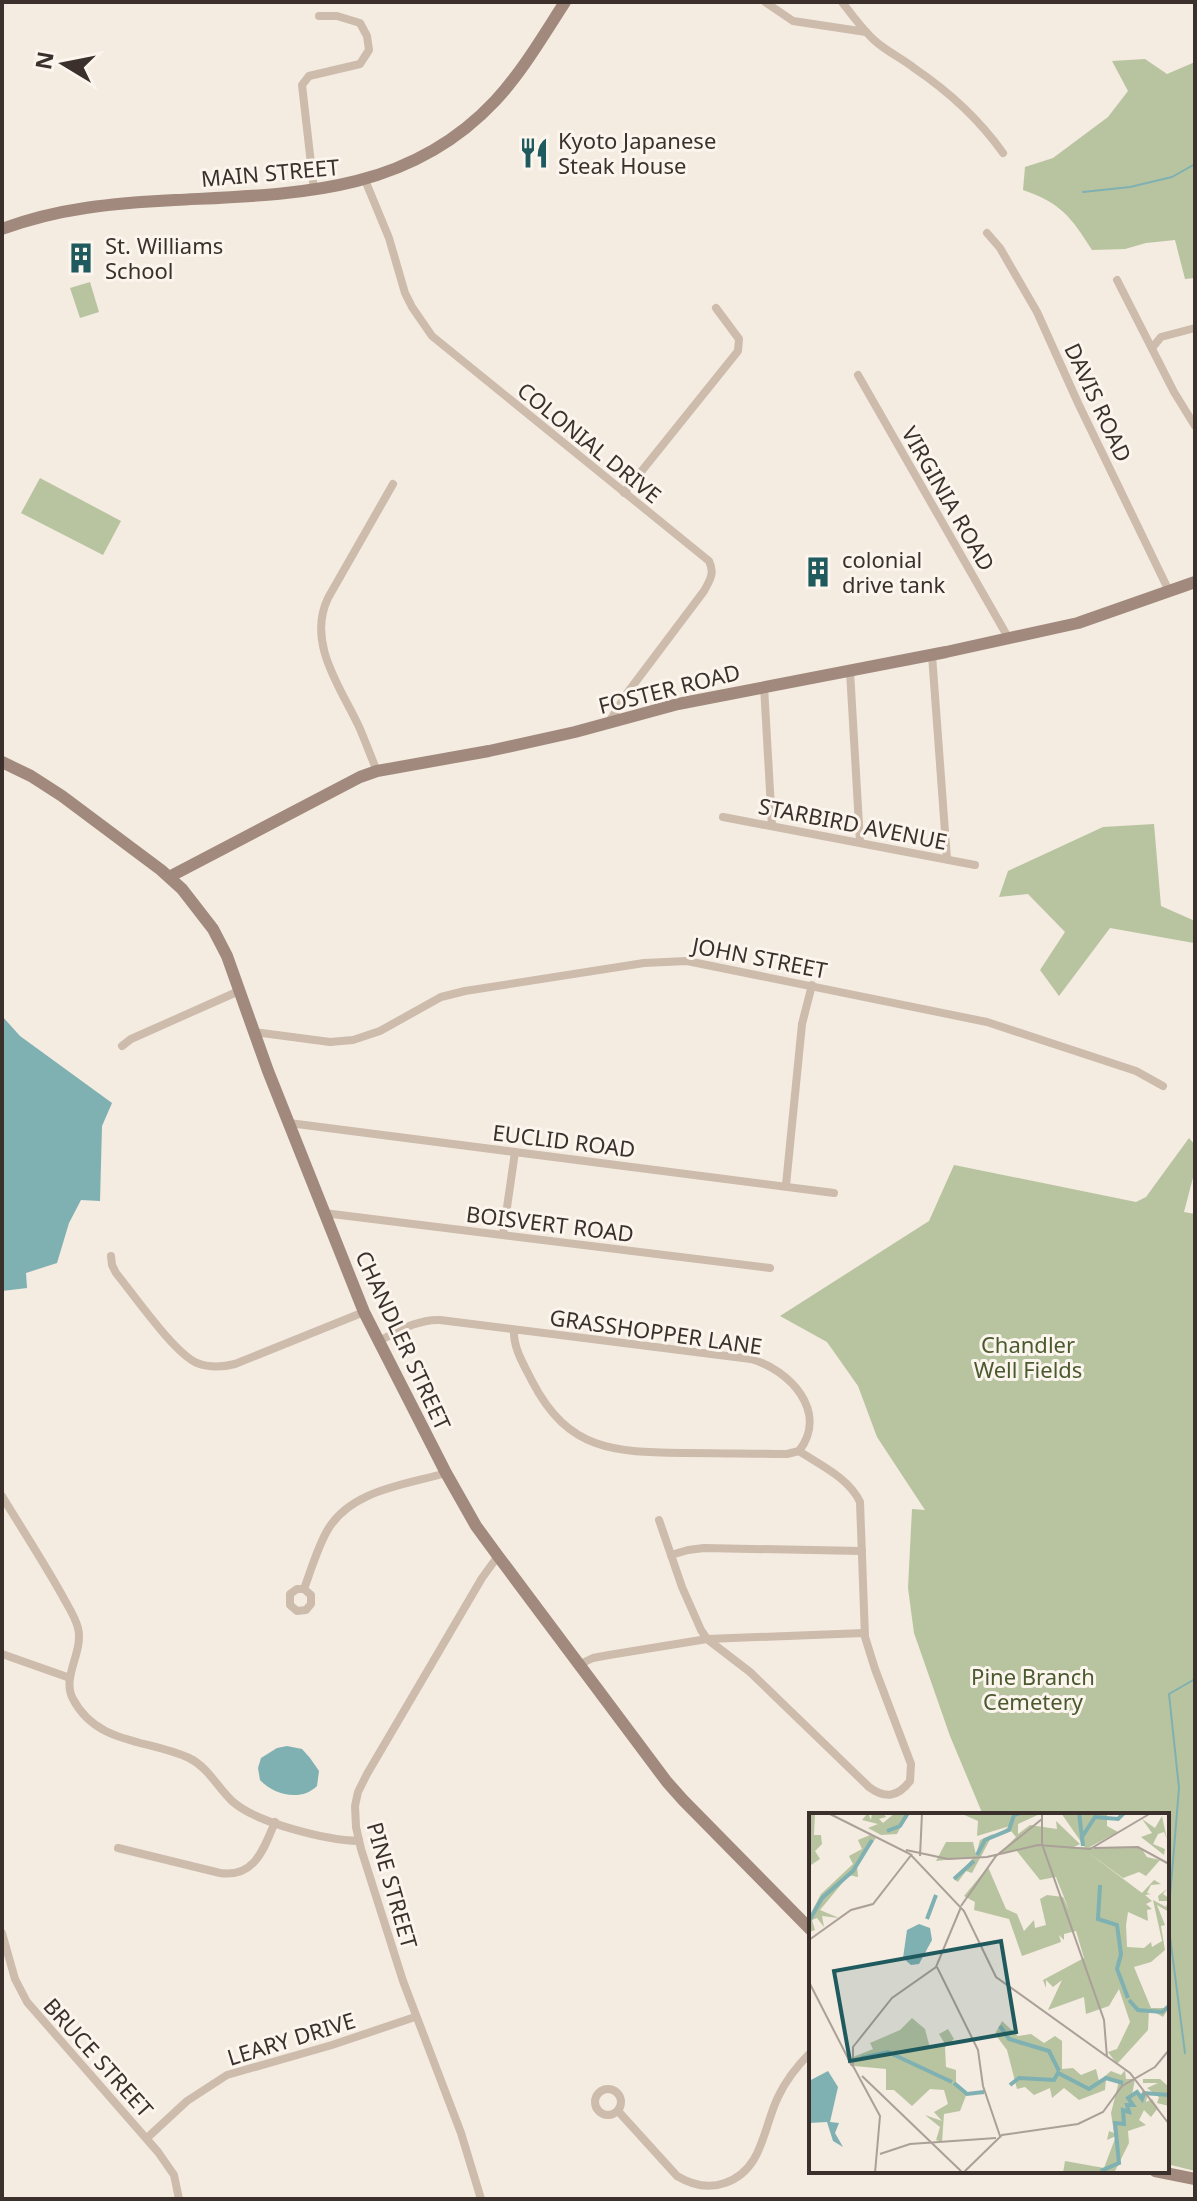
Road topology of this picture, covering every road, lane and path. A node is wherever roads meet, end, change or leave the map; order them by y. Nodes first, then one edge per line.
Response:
1 (565, 2) edge
2 (765, 2) edge
3 (842, 2) edge
4 (319, 16) dead end
5 (866, 32) junction
6 (1003, 153) dead end
7 (365, 180) junction
8 (314, 190) junction
9 (2, 229) edge
10 (987, 233) dead end
11 (1117, 280) dead end
12 (716, 308) dead end
13 (1195, 328) edge
14 (1152, 348) junction
15 (858, 375) dead end
16 (1195, 426) edge
17 (393, 484) dead end
18 (624, 493) junction
19 (1195, 582) edge
20 (1169, 591) junction
21 (1009, 639) junction
22 (932, 655) junction
23 (850, 671) junction
24 (764, 686) junction
25 (609, 722) junction
26 (2, 762) edge
27 (377, 771) junction
28 (723, 817) dead end
29 (772, 826) junction
30 (860, 842) junction
31 (947, 859) junction
32 (975, 865) dead end
33 (169, 877) junction
34 (812, 985) junction
35 (239, 991) junction
36 (254, 1032) junction
37 (122, 1046) dead end
38 (1163, 1086) dead end
39 (289, 1123) junction
40 (515, 1152) junction
41 (786, 1185) junction
42 (834, 1193) dead end
43 (324, 1213) junction
44 (503, 1235) junction
45 (111, 1256) dead end
46 (770, 1268) dead end
47 (364, 1312) junction
48 (514, 1330) junction
49 (377, 1342) junction
50 (799, 1451) junction
51 (446, 1473) junction
52 (2, 1496) edge
53 (659, 1520) dead end
54 (862, 1551) junction
55 (671, 1555) junction
56 (498, 1556) junction
57 (304, 1589) dead end
58 (864, 1633) junction
59 (707, 1639) junction
60 (2, 1654) edge
61 (578, 1665) junction
62 (70, 1678) junction
63 (275, 1822) junction
64 (359, 1841) junction
65 (118, 1848) dead end
66 (809, 1928) edge
67 (2, 1933) edge
68 (415, 2017) junction
69 (809, 2054) edge
70 (618, 2111) dead end
71 (147, 2138) junction
72 (1165, 2173) edge
73 (1195, 2179) edge
74 (179, 2199) edge
75 (481, 2199) edge

1 - 7 main road, MAIN STREET
2 - 5 street
3 - 5 street
4 - 8 street
5 - 6 street
7 - 8 main road, MAIN STREET
7 - 18 street, COLONIAL DRIVE
8 - 9 main road, MAIN STREET
10 - 20 street, DAVIS ROAD
11 - 14 street
12 - 18 street
13 - 14 street
14 - 16 street
15 - 21 street, VIRGINIA ROAD
17 - 27 street
18 - 25 street, COLONIAL DRIVE
19 - 20 main road, FOSTER ROAD
20 - 21 main road, FOSTER ROAD
21 - 22 main road, FOSTER ROAD
22 - 23 main road, FOSTER ROAD
22 - 31 street
23 - 24 main road, FOSTER ROAD
23 - 30 street
24 - 25 main road, FOSTER ROAD
24 - 29 street
25 - 27 main road, FOSTER ROAD
26 - 33 main road, CHANDLER STREET
27 - 33 main road, FOSTER ROAD
28 - 29 street, STARBIRD AVENUE
29 - 30 street, STARBIRD AVENUE
30 - 31 street, STARBIRD AVENUE
31 - 32 street, STARBIRD AVENUE
33 - 35 main road, CHANDLER STREET
34 - 36 street, JOHN STREET
34 - 38 street, JOHN STREET
34 - 41 street
35 - 36 main road, CHANDLER STREET
35 - 37 street
36 - 39 main road, CHANDLER STREET
39 - 40 street, EUCLID ROAD
39 - 43 main road, CHANDLER STREET
40 - 41 street, EUCLID ROAD
40 - 44 street
41 - 42 street, EUCLID ROAD
43 - 44 street, BOISVERT ROAD
43 - 47 main road, CHANDLER STREET
44 - 46 street, BOISVERT ROAD
45 - 47 street
47 - 49 main road, CHANDLER STREET
48 - 49 street, GRASSHOPPER LANE
48 - 50 street
48 - 50 street, GRASSHOPPER LANE
49 - 51 main road, CHANDLER STREET
50 - 54 street
51 - 56 main road, CHANDLER STREET
51 - 57 street
52 - 62 street
53 - 55 street
54 - 55 street
54 - 58 street
55 - 59 street
56 - 61 main road, CHANDLER STREET
56 - 64 street, PINE STREET
58 - 59 street
58 - 59 street
59 - 61 street
60 - 62 street
61 - 66 main road, CHANDLER STREET
62 - 63 street
63 - 64 street
63 - 65 street
64 - 68 street, PINE STREET
67 - 71 street, BRUCE STREET
68 - 71 street, LEARY DRIVE
68 - 75 street, PINE STREET
69 - 70 street
71 - 74 street, BRUCE STREET
72 - 73 main road

